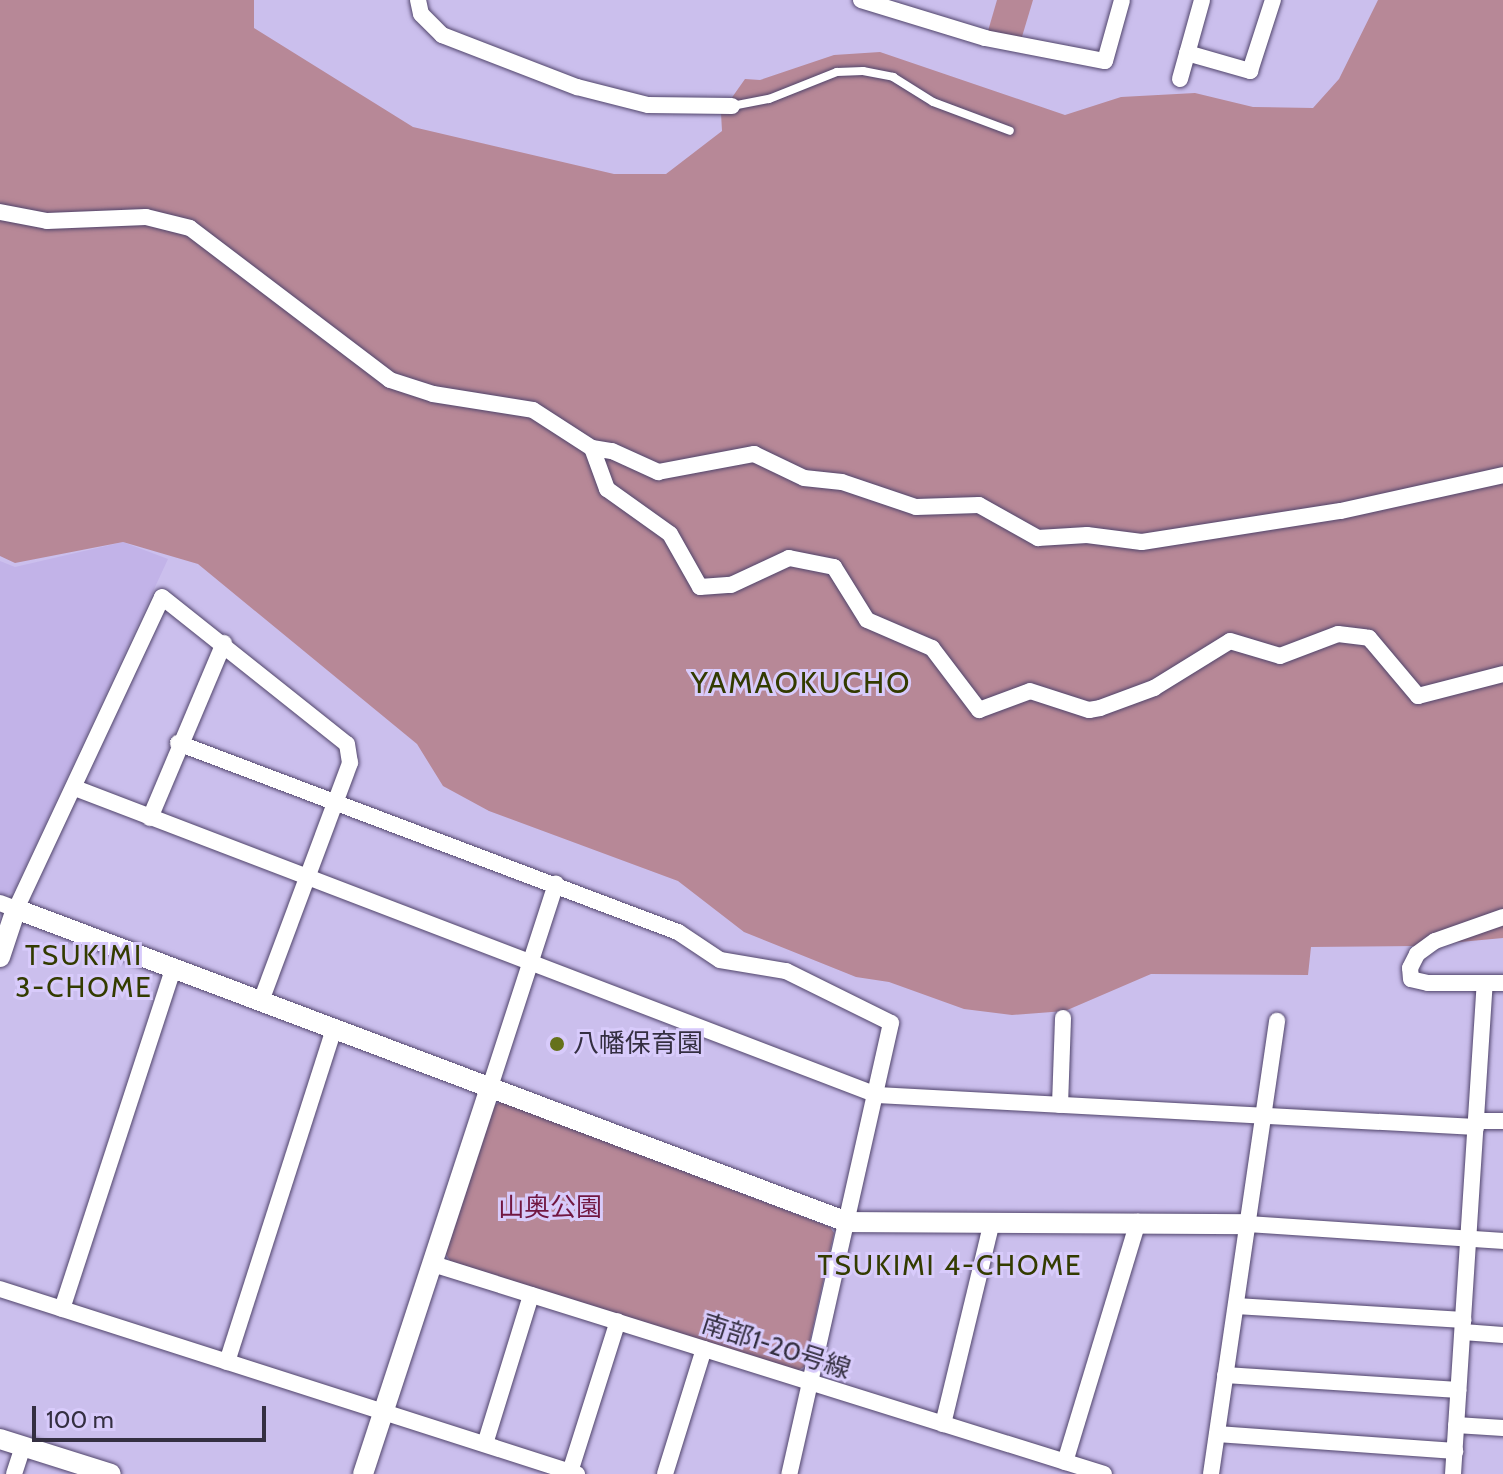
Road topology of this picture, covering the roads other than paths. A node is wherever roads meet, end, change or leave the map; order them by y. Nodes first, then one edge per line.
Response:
1 (418, 0) edge
2 (861, 0) edge
3 (1122, 0) edge
4 (1202, 0) edge
5 (1273, 0) edge
6 (1187, 53) junction
7 (1180, 79) dead end
8 (732, 106) joint
9 (1010, 131) dead end
10 (0, 212) edge
11 (592, 448) junction
12 (1503, 475) edge
13 (224, 643) junction
14 (1503, 674) edge
15 (178, 743) junction
16 (75, 788) junction
17 (336, 805) junction
18 (150, 818) junction
19 (307, 878) junction
20 (556, 884) junction
21 (8, 906) edge
22 (1503, 917) edge
23 (0, 957) edge
24 (530, 964) junction
25 (173, 969) junction
26 (1485, 983) junction
27 (1503, 983) edge
28 (261, 1001) junction
29 (1063, 1018) dead end
30 (1277, 1021) dead end
31 (334, 1029) junction
32 (489, 1090) junction
33 (877, 1095) junction
34 (1060, 1105) junction
35 (1264, 1115) junction
36 (1503, 1121) edge
37 (1476, 1124) junction
38 (847, 1222) junction
39 (992, 1222) junction
40 (1138, 1222) junction
41 (1248, 1224) junction
42 (1468, 1238) junction
43 (1503, 1241) edge
44 (433, 1264) junction
45 (0, 1289) edge
46 (531, 1295) junction
47 (1236, 1306) junction
48 (62, 1309) junction
49 (618, 1321) junction
50 (1464, 1326) junction
51 (1503, 1335) edge
52 (704, 1349) junction
53 (227, 1362) junction
54 (1225, 1375) junction
55 (809, 1383) junction
56 (1459, 1390) junction
57 (385, 1412) junction
58 (943, 1424) junction
59 (1456, 1425) junction
60 (1503, 1428) edge
61 (1217, 1434) junction
62 (0, 1439) edge
63 (485, 1444) junction
64 (23, 1446) junction
65 (1455, 1451) junction
66 (1065, 1462) junction
67 (574, 1473) edge
68 (14, 1474) edge
69 (111, 1474) edge
70 (363, 1474) edge
71 (665, 1474) edge
72 (789, 1474) edge
73 (1104, 1474) edge
74 (1211, 1474) edge
75 (1453, 1474) edge

1 - 8 street
2 - 3 street
4 - 6 street
5 - 6 street
6 - 7 street
8 - 9 lane
10 - 11 street
11 - 12 street
11 - 14 street
13 - 15 street
13 - 16 street
13 - 17 street
15 - 17 street
15 - 18 street
16 - 18 street
16 - 21 street
17 - 19 street
17 - 20 street
18 - 19 street
19 - 24 street
19 - 28 street
20 - 24 street
20 - 33 street
21 - 23 street
21 - 25 street
22 - 26 street
24 - 32 street
24 - 33 street
25 - 28 street
25 - 48 street
26 - 27 street
26 - 37 street
28 - 31 street
29 - 34 street
30 - 35 street
31 - 32 street
31 - 53 street
32 - 38 street
32 - 44 street
33 - 34 street
33 - 38 street
34 - 35 street
35 - 37 street
35 - 41 street
36 - 37 street
37 - 42 street
38 - 39 street
38 - 55 street
39 - 40 street
39 - 58 street
40 - 41 street
40 - 66 street
41 - 42 street
41 - 47 street
42 - 43 street
42 - 50 street
44 - 46 street, 南部1-20号線
44 - 57 street
45 - 48 street
46 - 49 street, 南部1-20号線
46 - 63 street
47 - 50 street
47 - 54 street
48 - 53 street
49 - 52 street, 南部1-20号線
49 - 67 street
50 - 51 street
50 - 56 street
52 - 55 street, 南部1-20号線
52 - 71 street
53 - 57 street
54 - 56 street
54 - 61 street
55 - 58 street, 南部1-20号線
55 - 72 street
56 - 59 street
57 - 63 street
57 - 70 street
58 - 66 street, 南部1-20号線
59 - 60 street
59 - 65 street
61 - 65 street
61 - 74 street
62 - 64 street
63 - 67 street
64 - 68 street
64 - 69 street
65 - 75 street
66 - 73 street, 南部1-20号線

